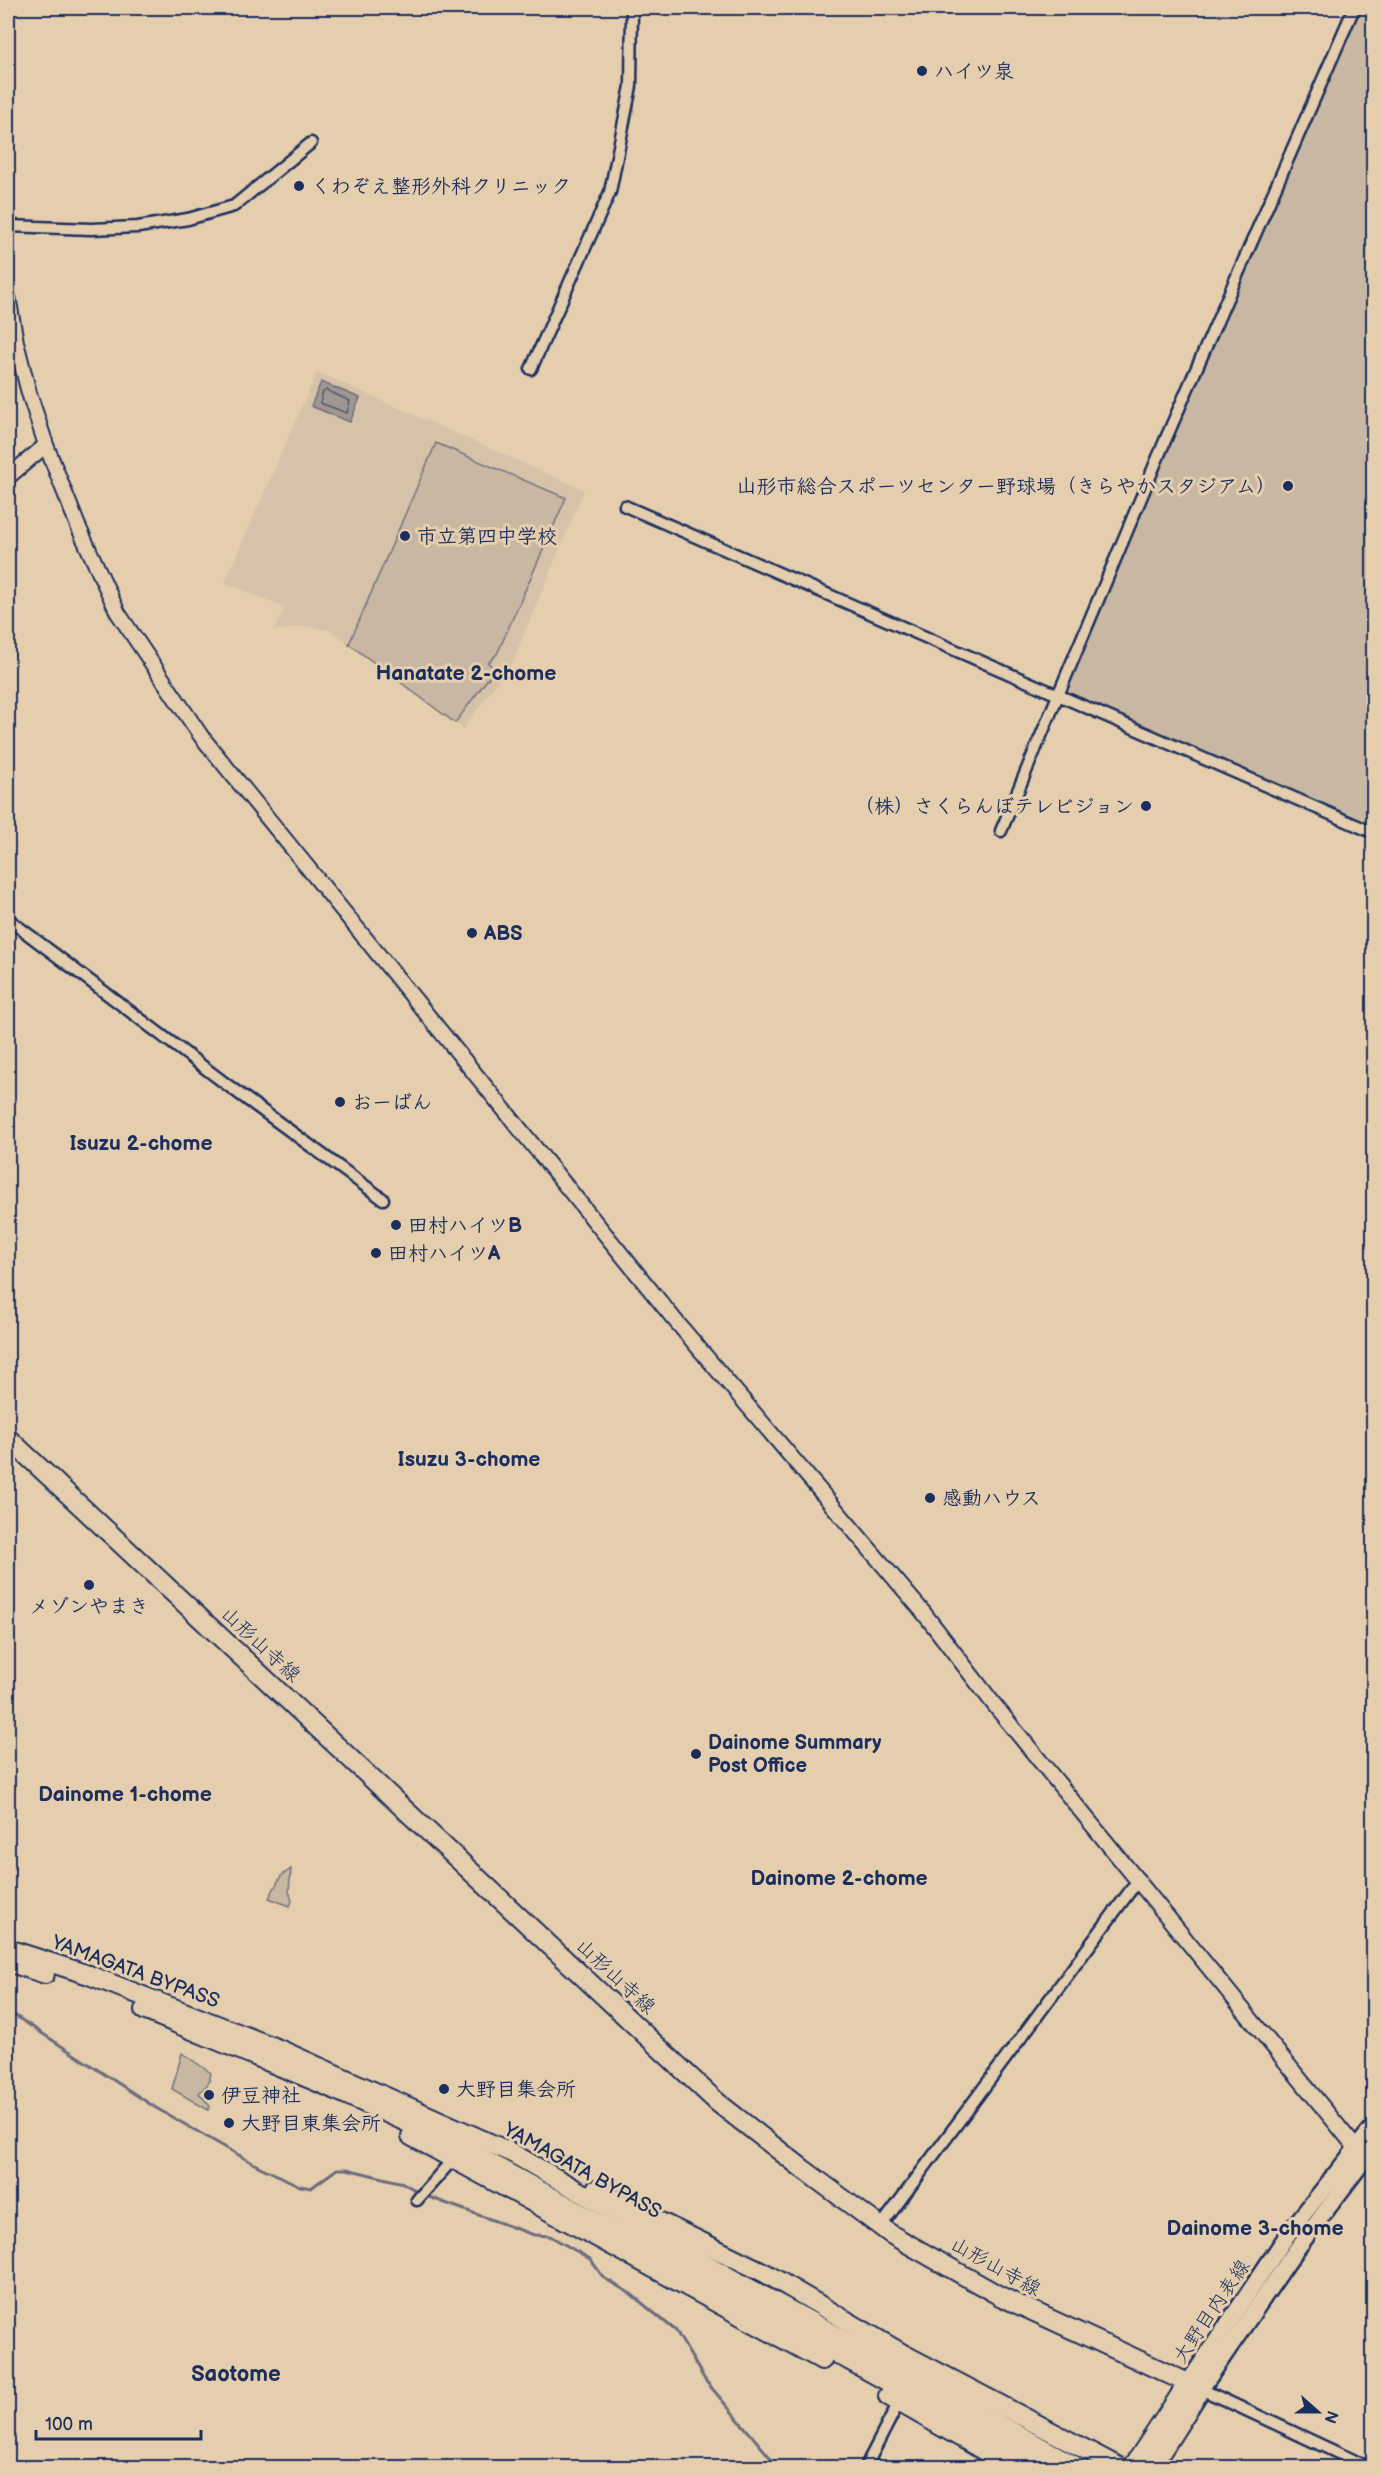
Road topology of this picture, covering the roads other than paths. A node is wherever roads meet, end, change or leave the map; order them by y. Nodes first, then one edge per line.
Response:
1 (632, 8) edge
2 (1354, 8) edge
3 (311, 143) dead end
4 (8, 226) edge
5 (8, 296) edge
6 (531, 369) dead end
7 (46, 445) junction
8 (8, 477) edge
9 (625, 506) dead end
10 (1057, 696) junction
11 (1001, 831) dead end
12 (1374, 833) edge
13 (8, 919) edge
14 (383, 1199) dead end
15 (8, 1438) edge
16 (1138, 1879) junction
17 (8, 1949) edge
18 (8, 1962) edge
19 (1374, 2126) edge
20 (454, 2151) junction
21 (512, 2152) junction
22 (1367, 2156) edge
23 (417, 2200) dead end
24 (881, 2226) junction
25 (1194, 2386) junction
26 (899, 2402) junction
27 (865, 2468) edge
28 (1014, 2468) edge
29 (1045, 2468) edge
30 (1079, 2468) edge
31 (1121, 2468) edge
32 (1132, 2468) edge
33 (1151, 2468) edge
34 (1370, 2468) edge

1 - 6 street
2 - 10 street
3 - 4 street
5 - 7 street
7 - 8 street
7 - 16 street
9 - 10 street
10 - 11 street
10 - 12 street
13 - 14 street
15 - 24 main road, 山形山寺線
16 - 22 street
16 - 24 street
17 - 21 main road, YAMAGATA BYPASS
18 - 20 main road, YAMAGATA BYPASS
19 - 22 main road, 大野目内表線
20 - 23 street
20 - 26 main road
20 - 29 main road, YAMAGATA BYPASS
21 - 30 main road, YAMAGATA BYPASS
21 - 31 main road
22 - 25 main road, 大野目内表線
24 - 25 main road, 山形山寺線
25 - 32 main road
25 - 33 main road
25 - 34 street
26 - 27 street
26 - 28 main road

